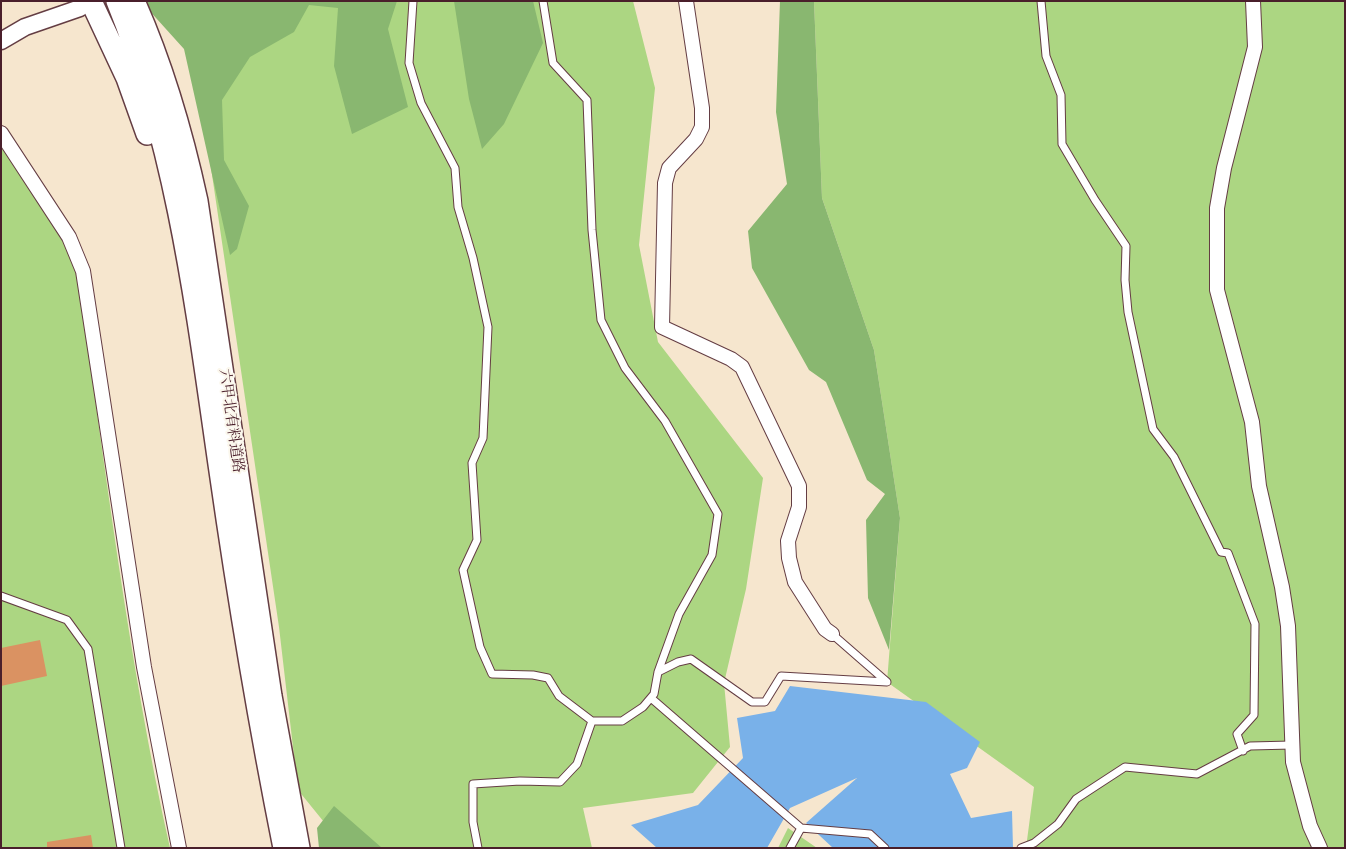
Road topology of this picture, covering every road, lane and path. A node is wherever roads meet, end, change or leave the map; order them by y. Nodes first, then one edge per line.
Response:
1 (117, 1) edge
2 (134, 1) edge
3 (148, 1) edge
4 (413, 1) edge
5 (543, 1) edge
6 (686, 1) edge
7 (1041, 1) edge
8 (1253, 1) edge
9 (85, 5) edge
10 (1, 40) edge
11 (164, 77) junction
12 (1, 133) edge
13 (199, 328) junction
14 (1, 596) edge
15 (832, 634) joint
16 (658, 672) junction
17 (651, 698) junction
18 (592, 721) junction
19 (1292, 746) junction
20 (1243, 750) junction
21 (801, 828) junction
22 (121, 848) edge
23 (179, 848) edge
24 (284, 848) edge
25 (299, 848) edge
26 (478, 848) edge
27 (790, 848) edge
28 (884, 848) edge
29 (1021, 848) edge
30 (1320, 848) edge

1 - 13 main road, 六甲北有料道路
2 - 11 main road, 六甲北有料道路
3 - 11 main road
4 - 18 lane
5 - 16 lane
6 - 15 street
7 - 20 lane
8 - 19 street
9 - 10 street
9 - 13 main road
11 - 25 main road, 六甲北有料道路
12 - 23 street
13 - 24 main road, 六甲北有料道路
14 - 22 lane
15 - 16 lane
16 - 17 lane
17 - 18 lane
17 - 21 lane
18 - 26 lane
19 - 20 lane
19 - 30 street
20 - 29 lane
21 - 27 lane
21 - 28 lane

